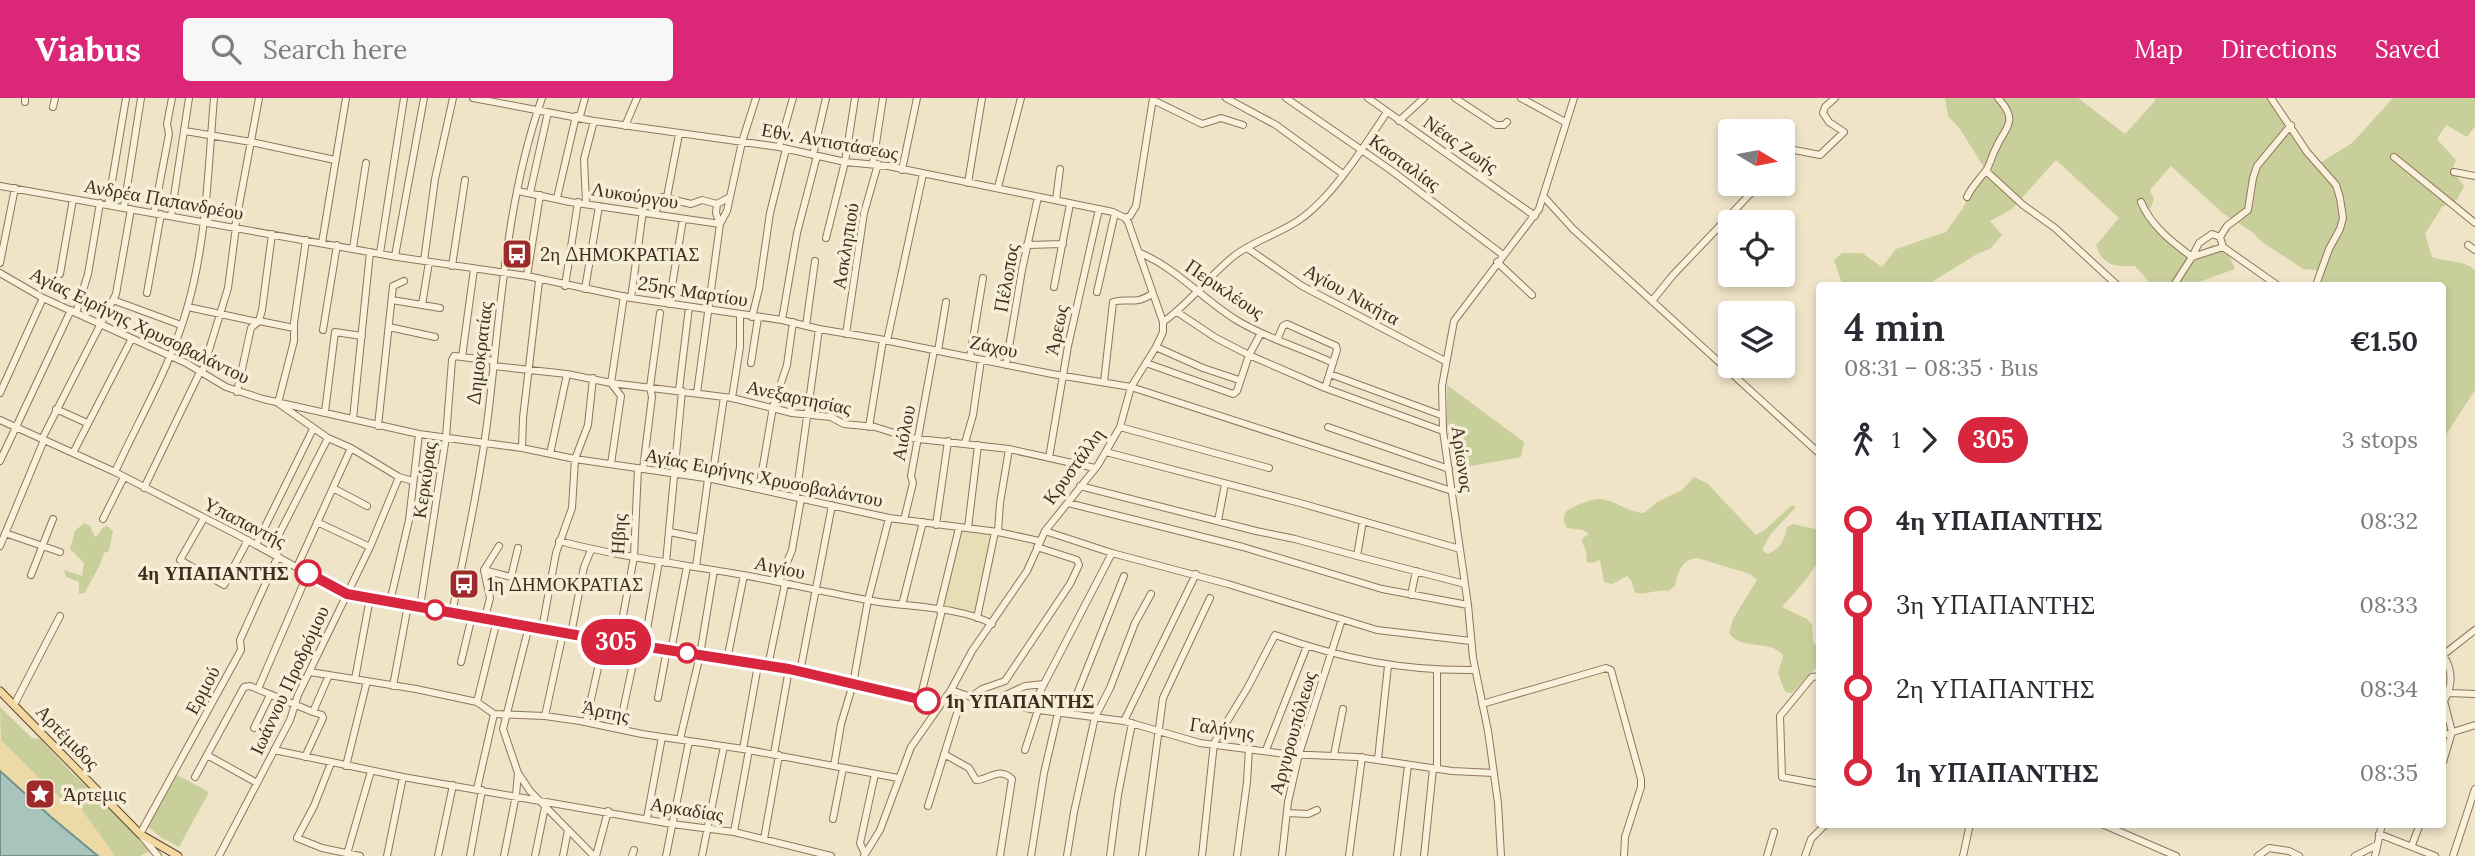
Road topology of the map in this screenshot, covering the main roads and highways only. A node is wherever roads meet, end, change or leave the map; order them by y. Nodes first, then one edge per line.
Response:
1 (0, 691) edge
2 (178, 856) edge

1 - 2 main road, Αρτέμιδος

